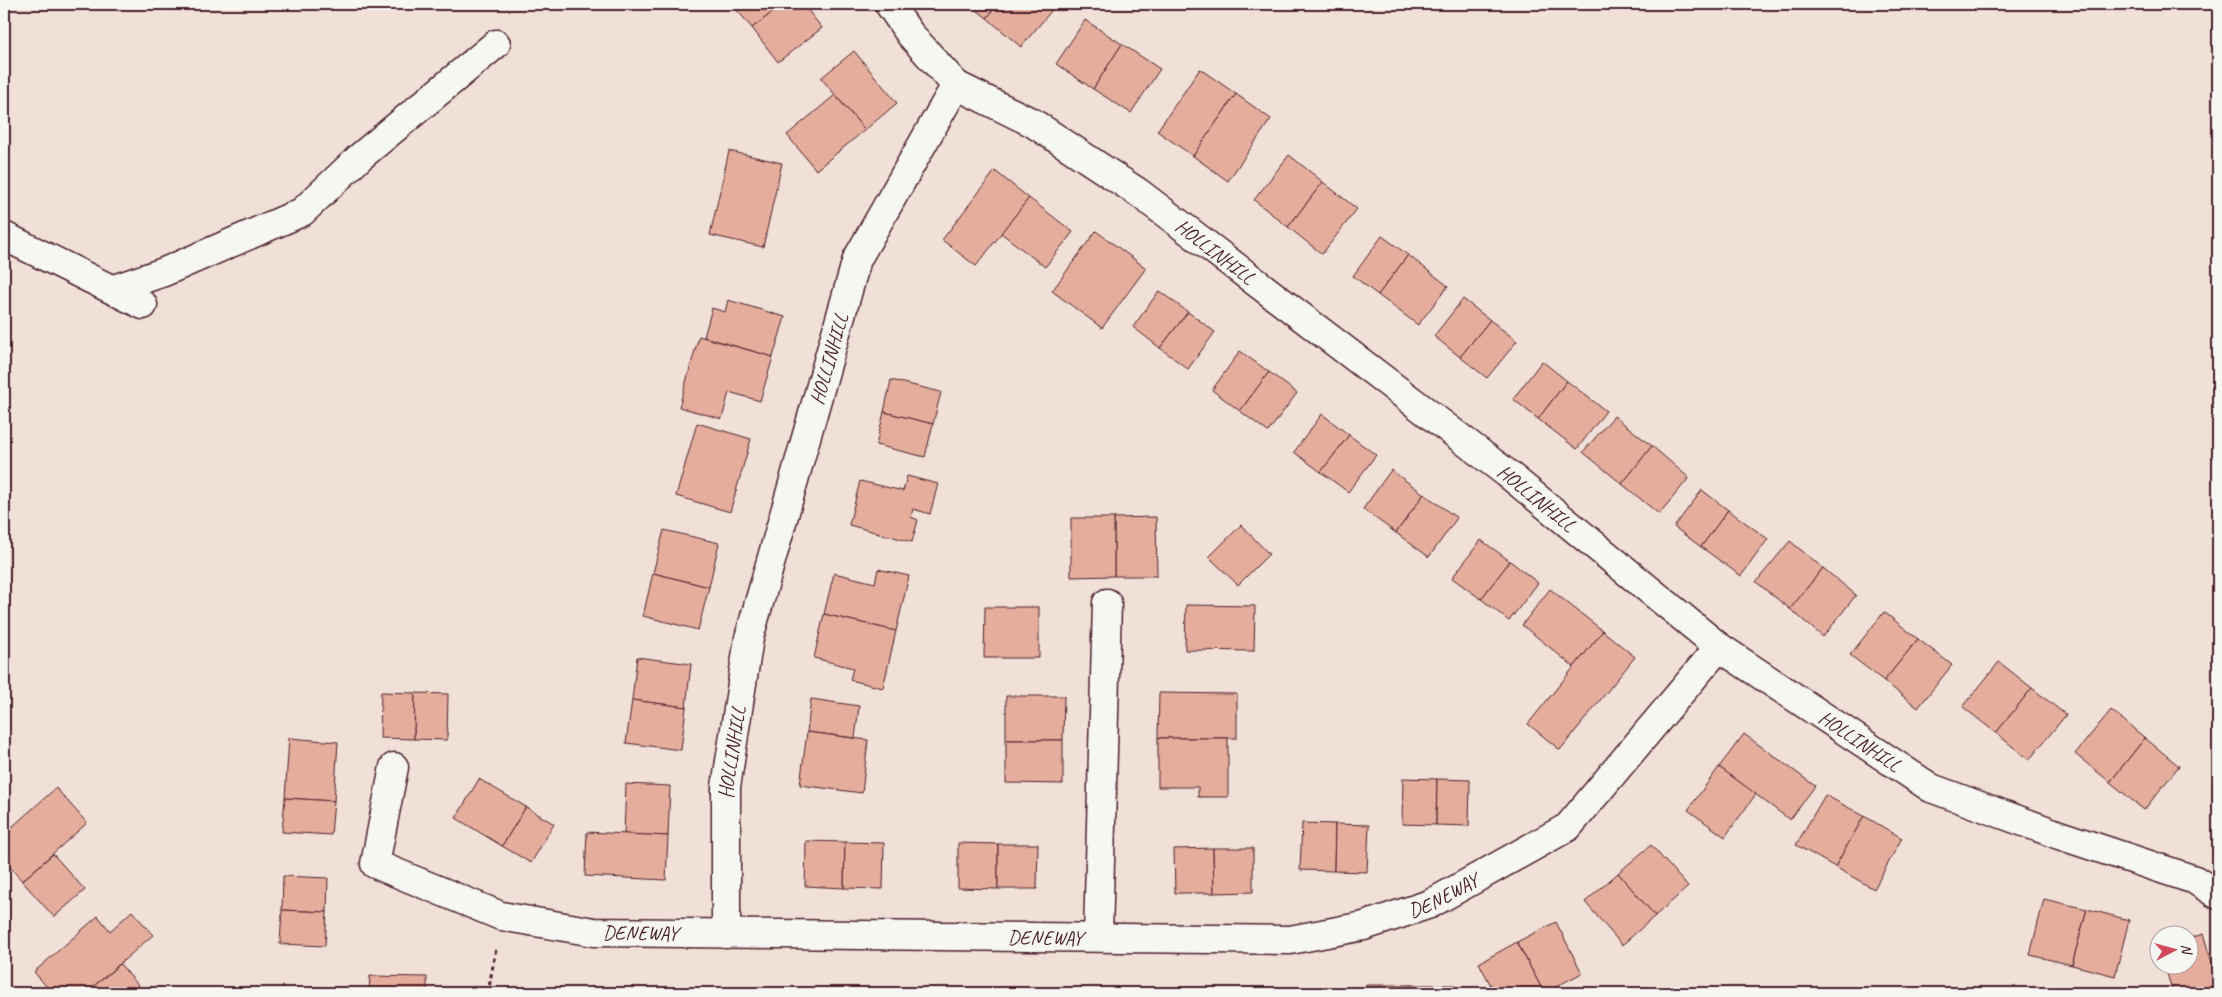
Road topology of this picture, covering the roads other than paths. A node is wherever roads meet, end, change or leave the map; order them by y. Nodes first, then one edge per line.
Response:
1 (889, 4) edge
2 (496, 44) dead end
3 (956, 85) junction
4 (4, 236) edge
5 (114, 290) junction
6 (143, 305) dead end
7 (1107, 603) dead end
8 (1719, 647) junction
9 (394, 767) dead end
10 (2218, 896) edge
11 (726, 934) junction
12 (1098, 936) junction

1 - 3 street
2 - 5 street
3 - 8 street, HOLLINHILL
3 - 11 street, HOLLINHILL
4 - 5 street
5 - 6 street
7 - 12 street
8 - 10 street, HOLLINHILL
8 - 12 street, DENEWAY
9 - 11 street, DENEWAY
11 - 12 street, DENEWAY

